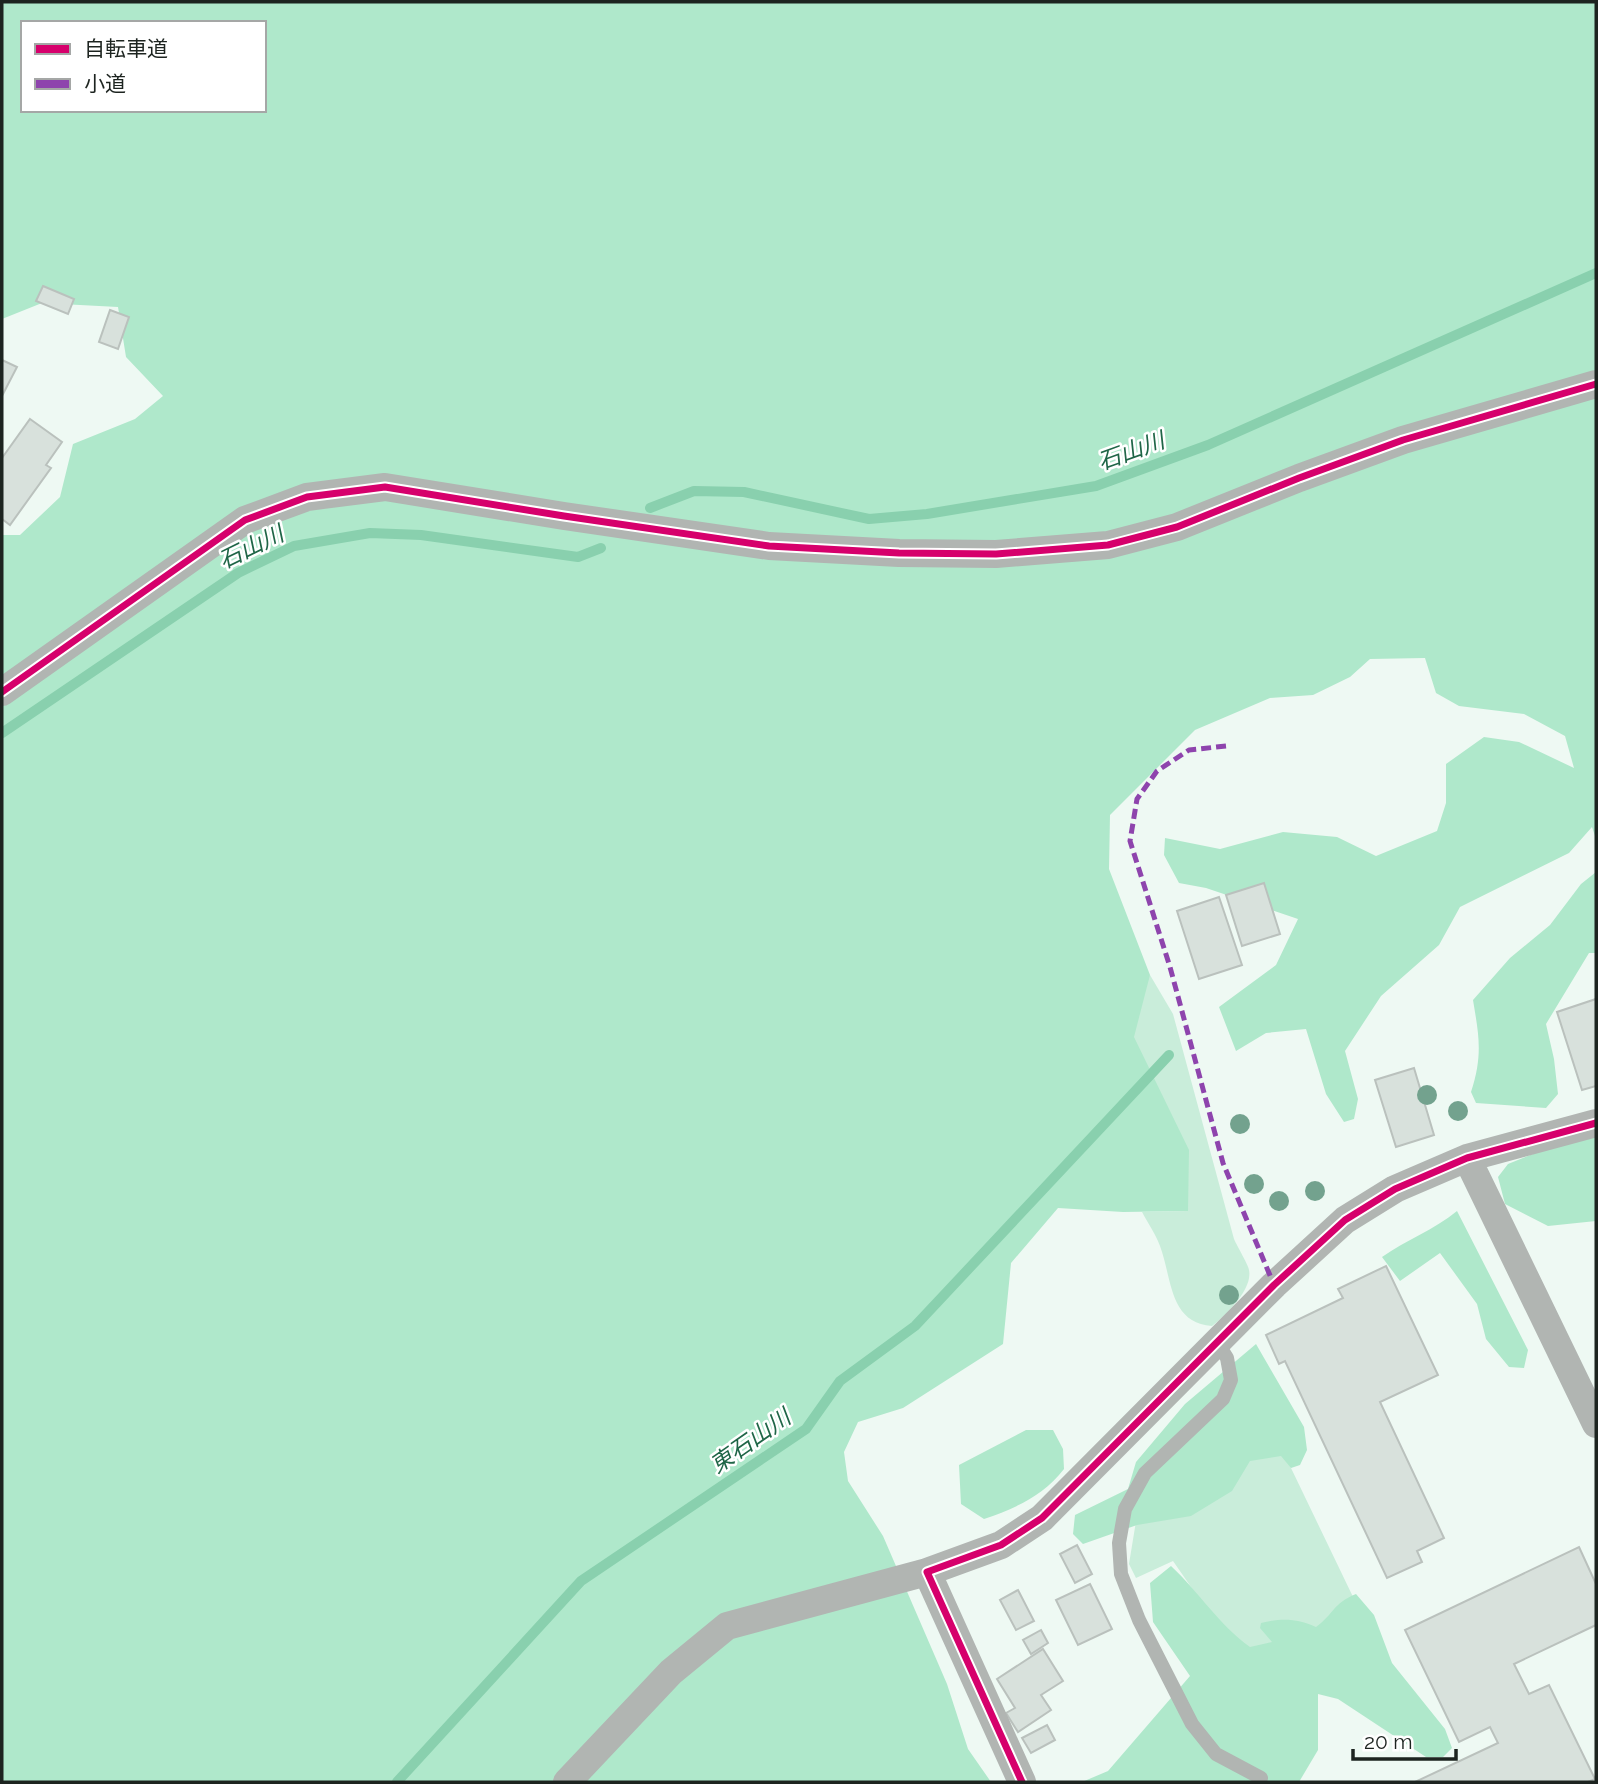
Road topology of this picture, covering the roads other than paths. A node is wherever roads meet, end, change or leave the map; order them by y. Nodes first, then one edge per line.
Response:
1 (1596, 384) edge
2 (2, 692) edge
3 (1596, 1123) edge
4 (1468, 1158) junction
5 (1217, 1342) junction
6 (1596, 1424) edge
7 (927, 1572) junction
8 (1261, 1778) dead end
9 (567, 1782) edge
10 (1022, 1782) edge

1 - 2 street
3 - 4 street
4 - 5 street
4 - 6 street
5 - 7 street
5 - 8 lane
7 - 9 street
7 - 10 street

